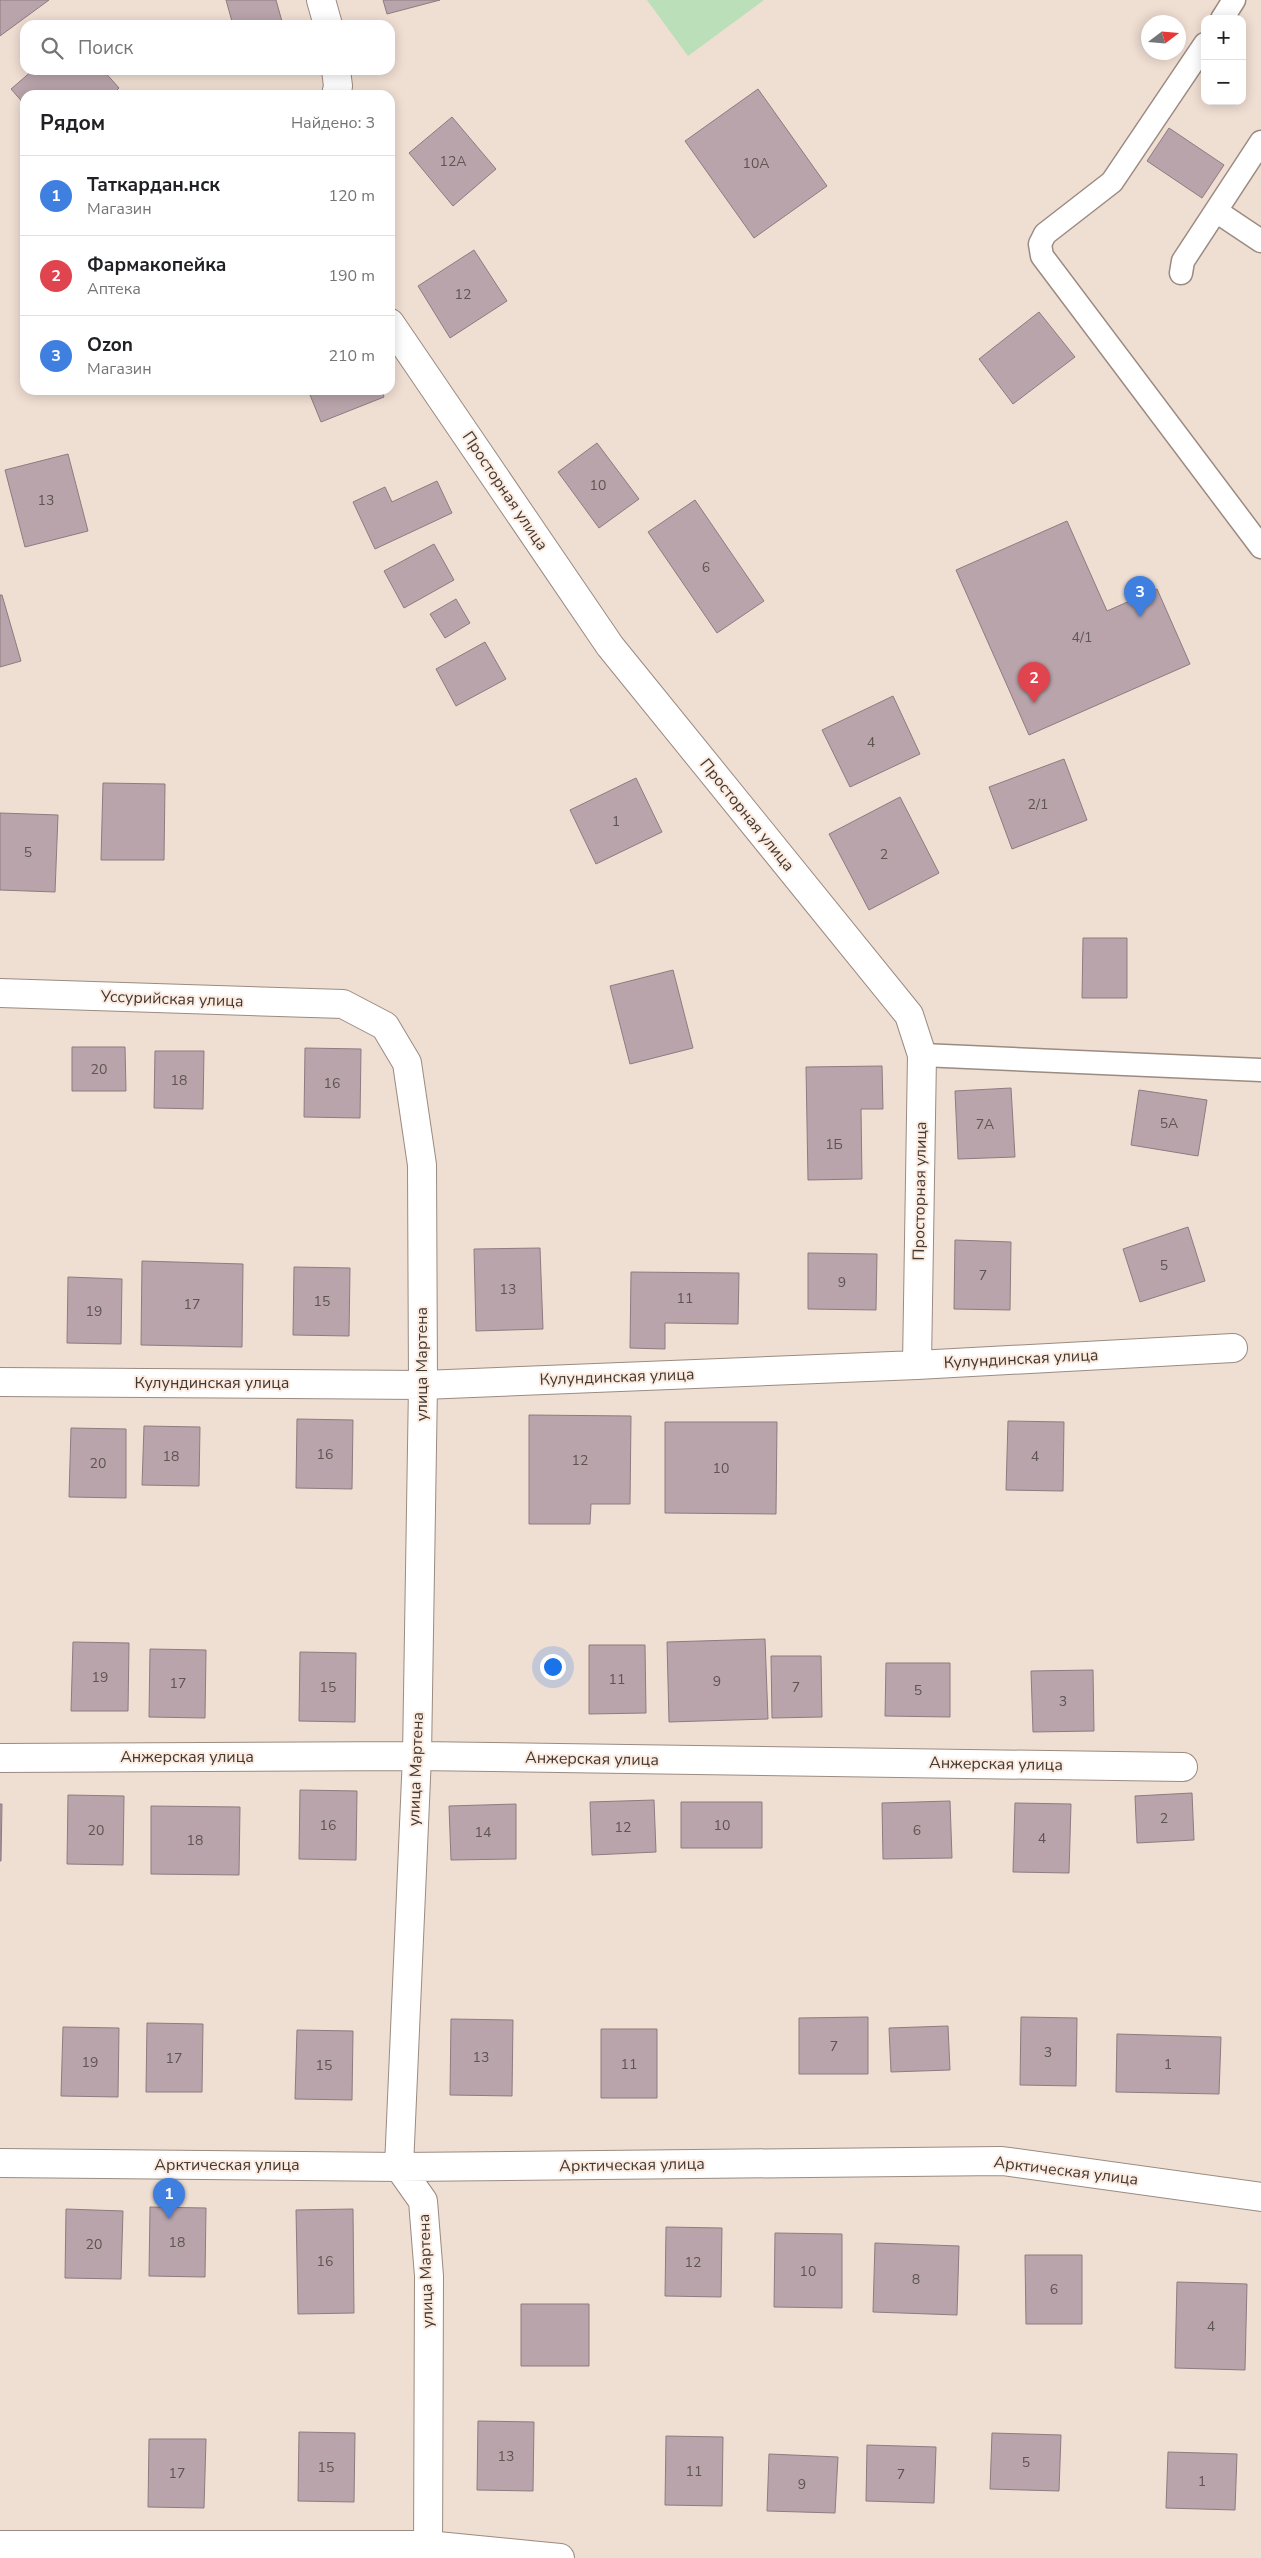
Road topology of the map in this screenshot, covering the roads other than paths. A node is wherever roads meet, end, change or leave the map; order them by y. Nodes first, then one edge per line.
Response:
1 (322, 0) edge
2 (1234, 0) edge
3 (1225, 15) edge
4 (327, 20) edge
5 (1201, 50) edge
6 (337, 75) edge
7 (337, 90) edge
8 (1261, 142) edge
9 (1216, 211) junction
10 (1261, 241) edge
11 (1181, 273) dead end
12 (395, 330) edge
13 (1261, 547) edge
14 (0, 994) edge
15 (343, 1004) joint
16 (922, 1055) junction
17 (1261, 1070) edge
18 (1233, 1348) dead end
19 (917, 1365) junction
20 (0, 1382) edge
21 (423, 1385) junction
22 (417, 1756) junction
23 (0, 1758) edge
24 (1183, 1767) dead end
25 (0, 2163) edge
26 (399, 2167) junction
27 (1261, 2197) edge
28 (0, 2545) edge
29 (428, 2552) edge
30 (560, 2558) edge

1 - 4 street
2 - 3 lane
5 - 13 lane
6 - 7 street
8 - 9 lane
9 - 10 lane
9 - 11 lane
12 - 16 street, Просторная улица
14 - 15 street, Уссурийская улица
15 - 21 street, улица Мартена
16 - 17 lane
16 - 19 street, Просторная улица
18 - 19 street, Кулундинская улица
19 - 21 street, Кулундинская улица
20 - 21 street, Кулундинская улица
21 - 22 street, улица Мартена
22 - 23 street, Анжерская улица
22 - 24 street, Анжерская улица
22 - 26 street, улица Мартена
25 - 26 street, Арктическая улица
26 - 27 street, Арктическая улица
26 - 29 street, улица Мартена
28 - 29 street
29 - 30 street

